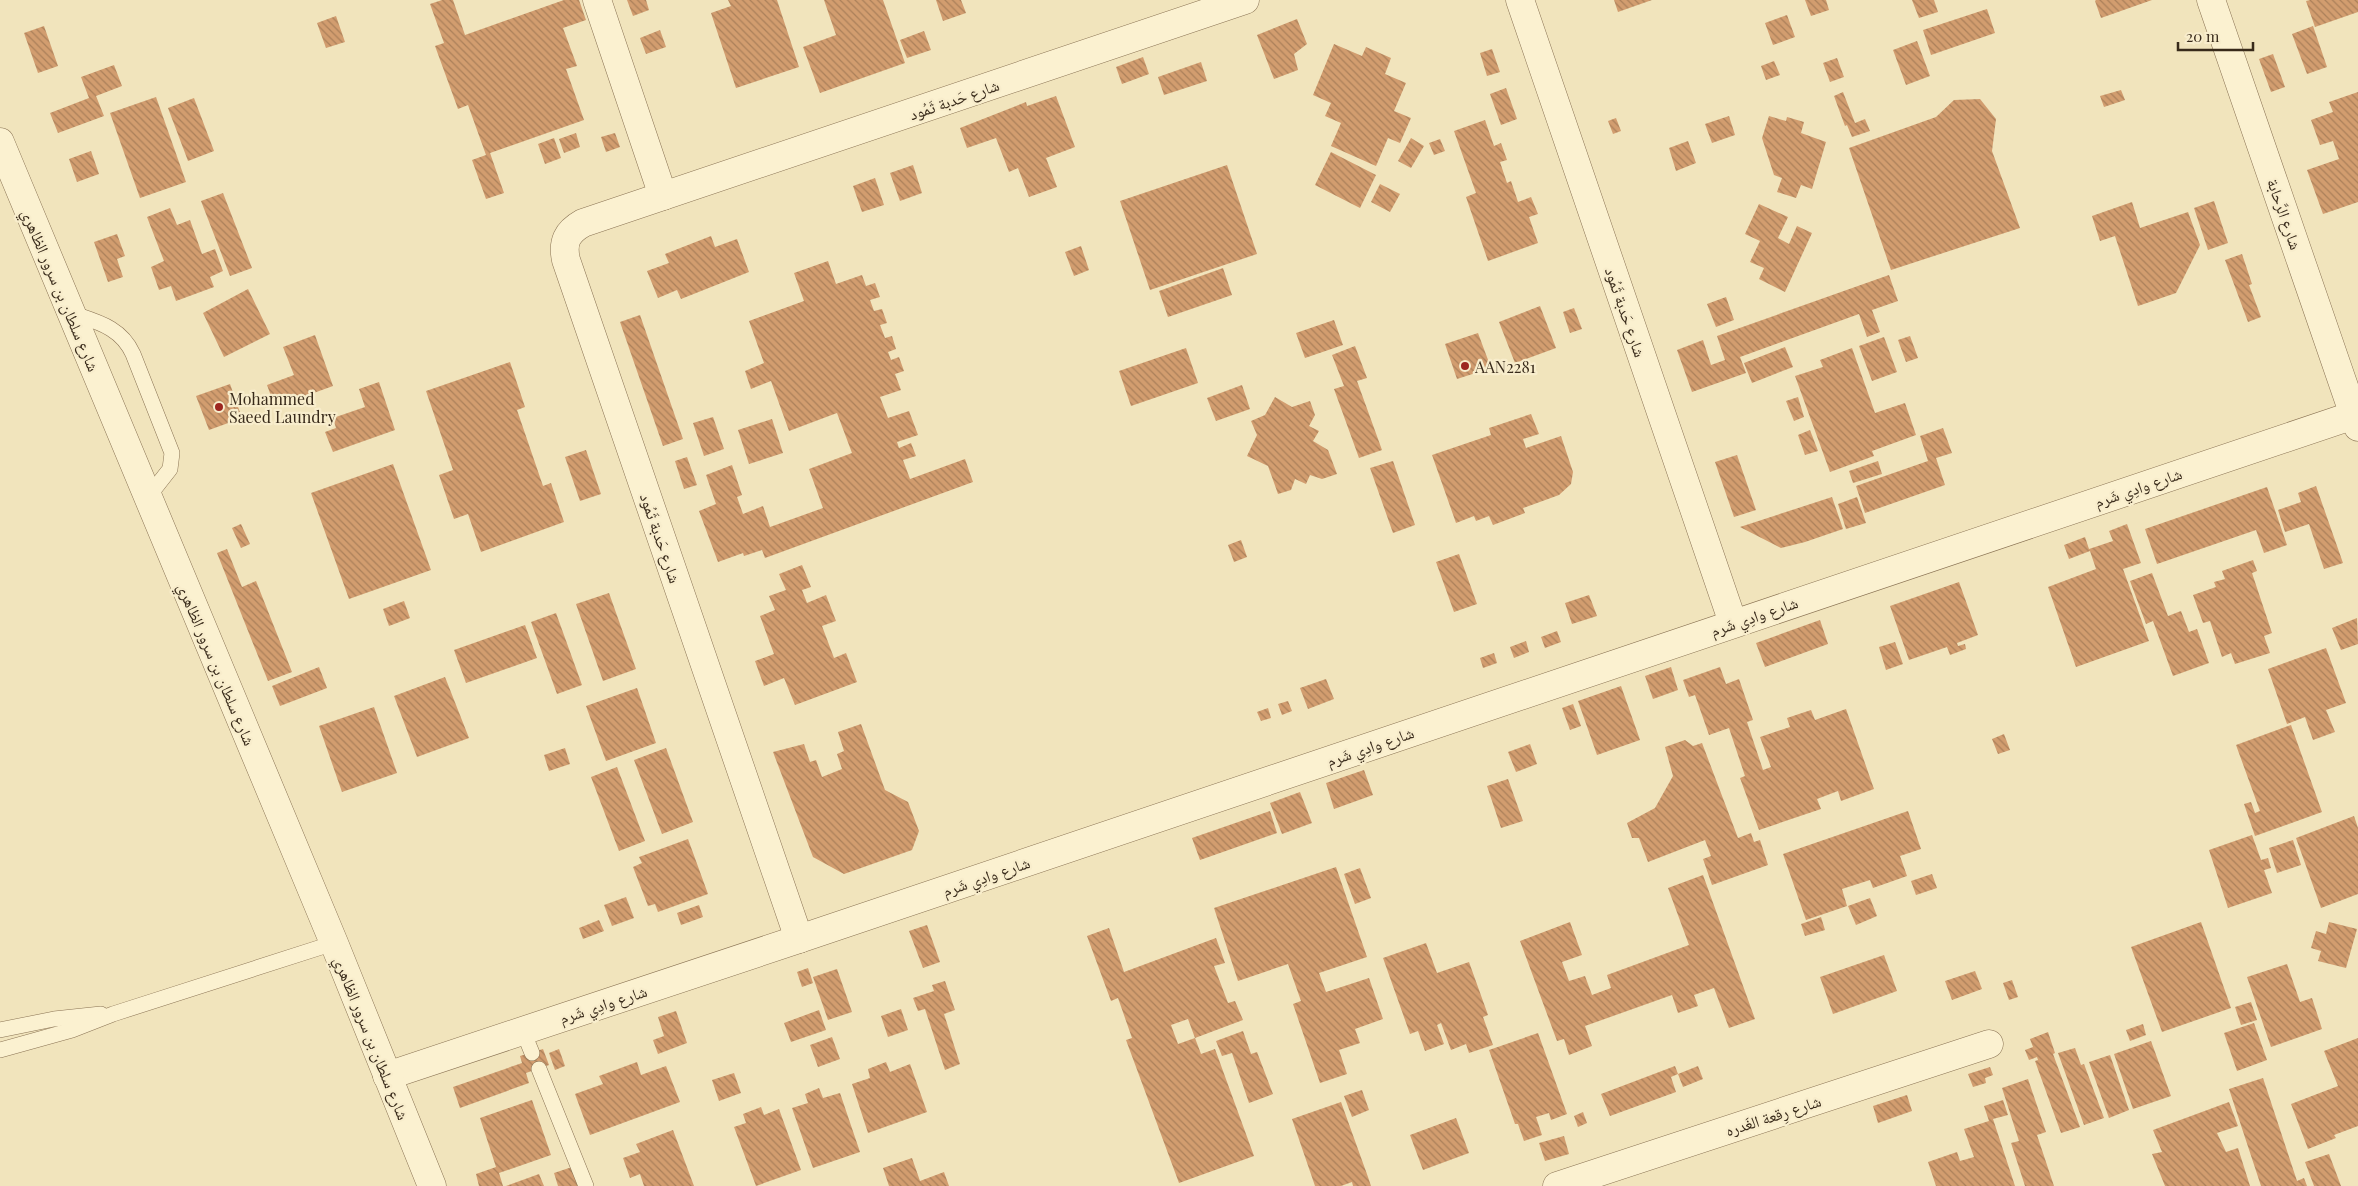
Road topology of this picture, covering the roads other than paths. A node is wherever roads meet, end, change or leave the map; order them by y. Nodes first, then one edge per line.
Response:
1 (597, 0) edge
2 (1245, 0) edge
3 (1520, 0) edge
4 (2211, 0) edge
5 (0, 144) edge
6 (664, 196) junction
7 (71, 312) junction
8 (2356, 421) edge
9 (148, 497) junction
10 (1733, 623) junction
11 (799, 939) junction
12 (334, 943) junction
13 (113, 1014) junction
14 (0, 1030) edge
15 (1989, 1044) dead end
16 (0, 1050) edge
17 (539, 1069) dead end
18 (386, 1076) junction
19 (432, 1186) edge
20 (586, 1186) edge
21 (1557, 1186) edge

1 - 6 street
2 - 6 street, شارع حَدبة ثَمُود
3 - 10 street, شارع حَدبة ثَمُود
4 - 8 street, شارع الرَّحابة
5 - 7 street, شارع سلطان بن سرور الظاهري
6 - 11 street, شارع حَدبة ثَمُود
7 - 9 street, شارع سلطان بن سرور الظاهري
7 - 9 lane
8 - 10 street, شارع وادِي شَرم
9 - 12 street, شارع سلطان بن سرور الظاهري
10 - 11 street, شارع وادِي شَرم
11 - 18 street, شارع وادِي شَرم
12 - 13 lane
12 - 18 street, شارع سلطان بن سرور الظاهري
13 - 14 lane
13 - 16 lane
15 - 21 street, شارع رِقعة الغَدره
17 - 20 lane
18 - 19 street, شارع سلطان بن سرور الظاهري

